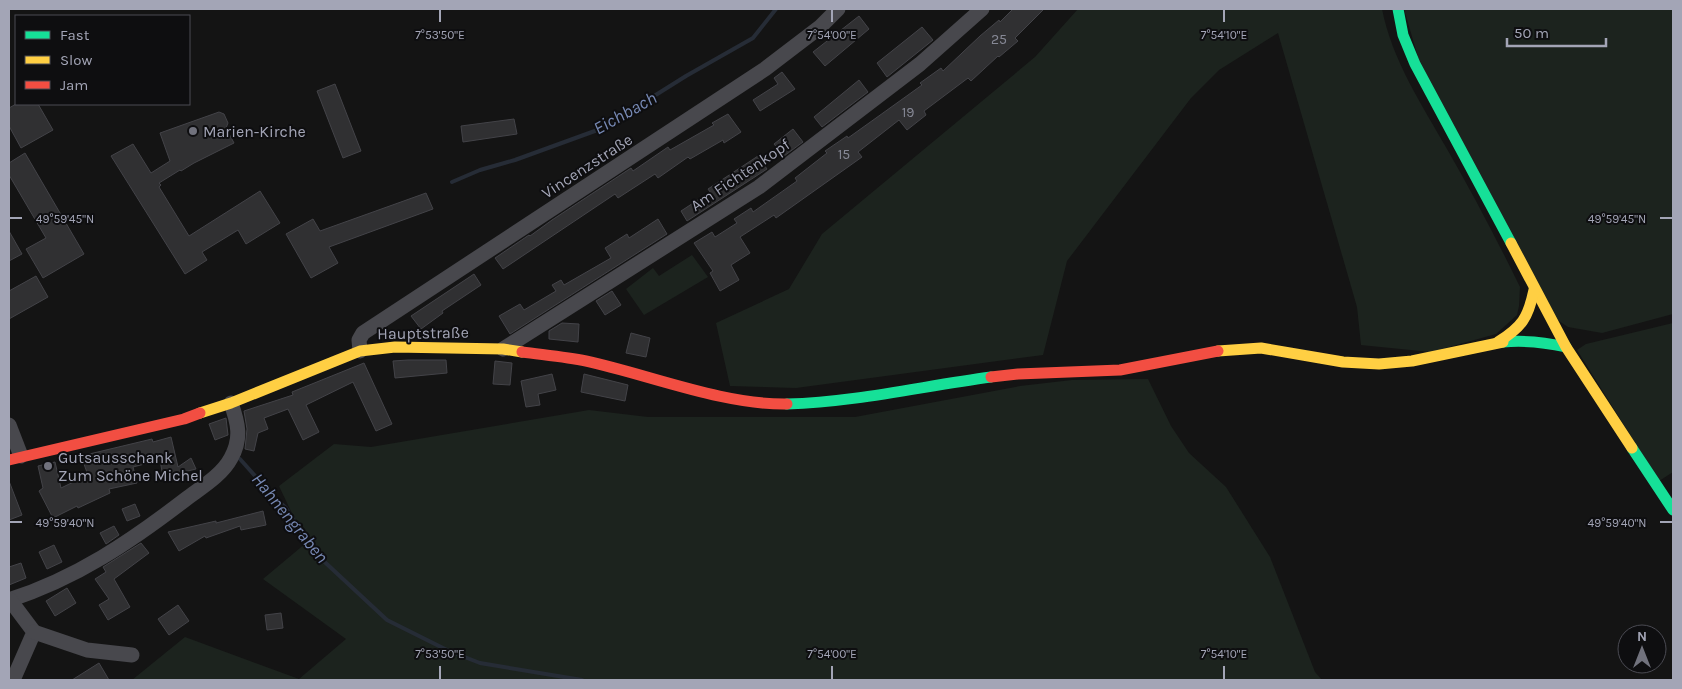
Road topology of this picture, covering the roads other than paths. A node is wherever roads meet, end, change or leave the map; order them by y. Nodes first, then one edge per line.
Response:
1 (838, 9) edge
2 (982, 9) edge
3 (1398, 9) edge
4 (1534, 290) junction
5 (1498, 342) junction
6 (1566, 347) junction
7 (503, 349) junction
8 (360, 351) junction
9 (232, 403) junction
10 (9, 425) edge
11 (15, 458) edge
12 (1673, 510) edge
13 (9, 600) edge
14 (34, 632) junction
15 (132, 655) dead end
16 (13, 680) edge

1 - 8 street, Vincenzstraße
2 - 7 street, Am Fichtenkopf
3 - 4 street
4 - 5 street
4 - 6 street
5 - 6 street
5 - 7 street, Hauptstraße
6 - 12 street
7 - 8 street, Hauptstraße
8 - 9 street, Hauptstraße
9 - 11 street, Hauptstraße
9 - 13 street
10 - 11 street
13 - 14 street
14 - 15 street
14 - 16 street

